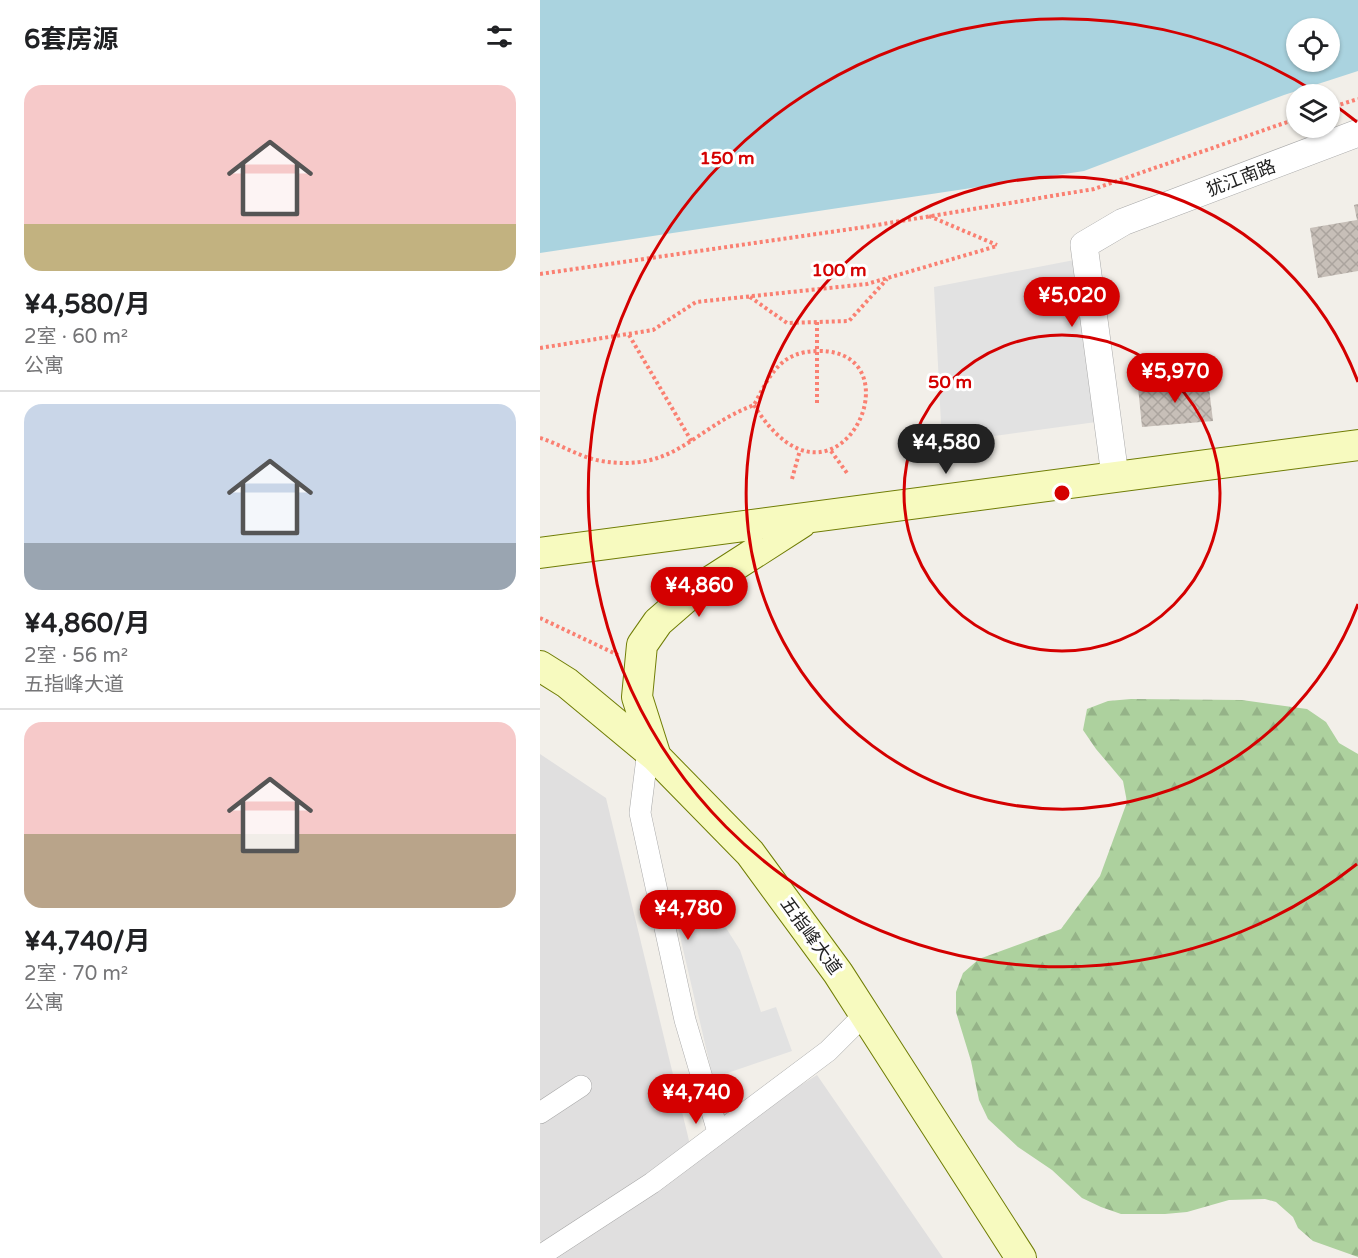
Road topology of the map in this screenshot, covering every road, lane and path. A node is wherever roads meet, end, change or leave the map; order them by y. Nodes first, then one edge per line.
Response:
1 (1358, 99) edge
2 (1340, 105) edge
3 (1286, 122) edge
4 (1358, 133) edge
5 (929, 216) junction
6 (540, 274) edge
7 (887, 279) junction
8 (749, 297) junction
9 (817, 322) junction
10 (629, 334) junction
11 (540, 348) edge
12 (817, 351) junction
13 (817, 402) dead end
14 (754, 405) junction
15 (540, 438) edge
16 (692, 442) junction
17 (1358, 445) edge
18 (800, 450) junction
19 (831, 451) junction
20 (847, 473) dead end
21 (1115, 476) junction
22 (792, 479) dead end
23 (811, 517) junction
24 (540, 553) edge
25 (540, 618) edge
26 (621, 656) dead end
27 (540, 666) edge
28 (652, 754) junction
29 (865, 1014) junction
30 (581, 1086) dead end
31 (540, 1113) edge
32 (718, 1132) junction
33 (540, 1256) edge
34 (1021, 1258) edge

1 - 2 path
3 - 5 path
4 - 21 street, 犹江南路
5 - 6 path
5 - 7 path
7 - 8 path
7 - 9 path
8 - 9 path
8 - 10 path
9 - 12 path
10 - 11 path
10 - 16 path
12 - 13 path
12 - 14 path
12 - 19 path
14 - 16 path
14 - 18 path
15 - 16 path
17 - 21 main road
18 - 19 path
18 - 22 path
19 - 20 path
21 - 23 main road
23 - 24 main road
23 - 28 main road
25 - 26 path
27 - 28 main road, 五指峰大道
28 - 29 main road, 五指峰大道
28 - 32 street
29 - 32 street
29 - 34 main road, 五指峰大道
30 - 31 street
32 - 33 street

